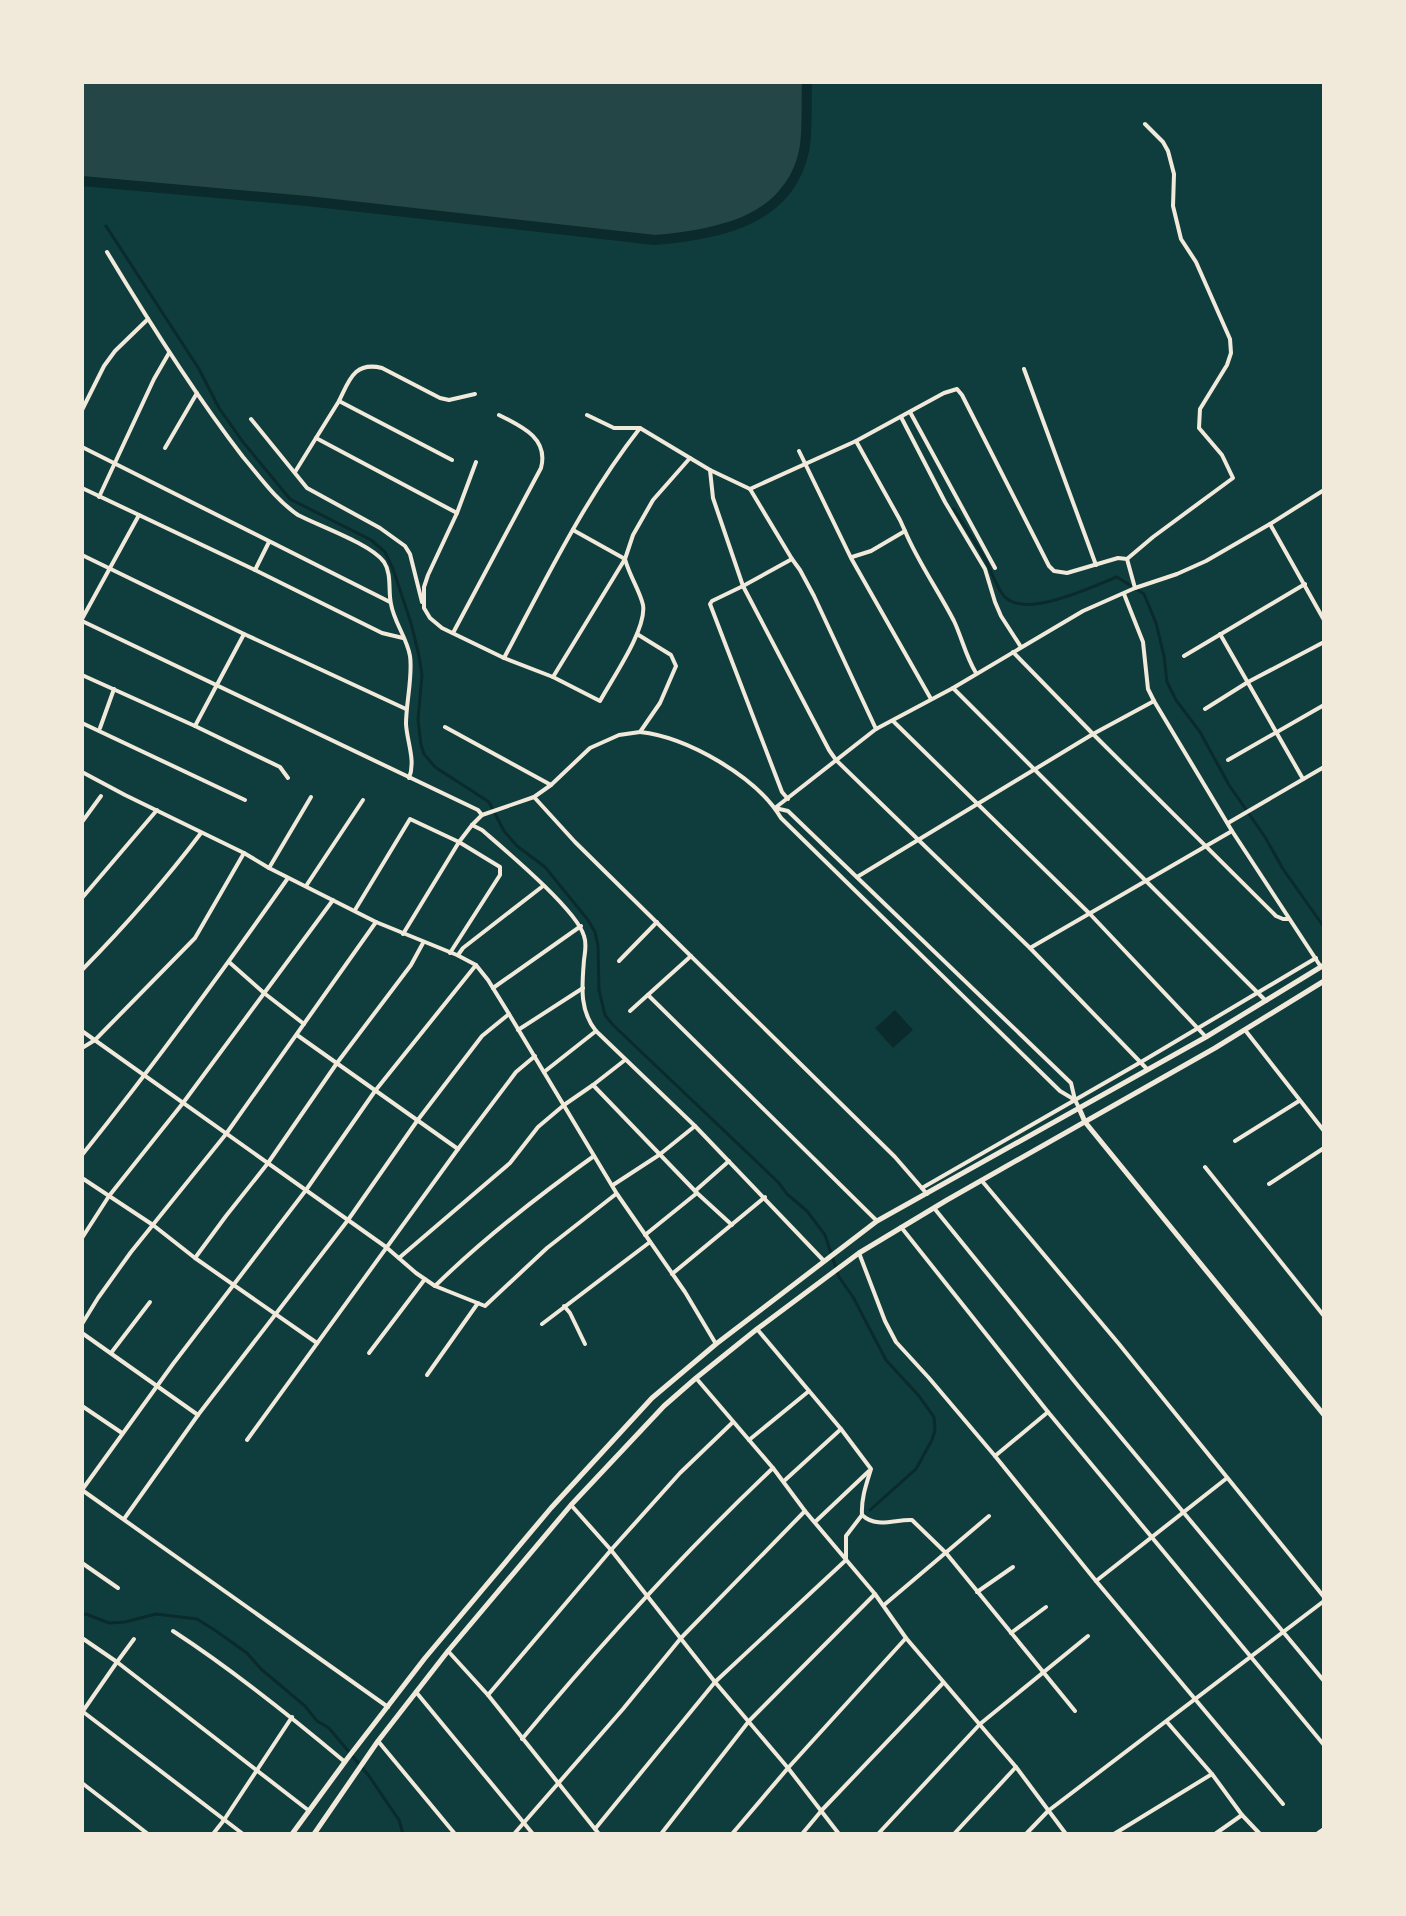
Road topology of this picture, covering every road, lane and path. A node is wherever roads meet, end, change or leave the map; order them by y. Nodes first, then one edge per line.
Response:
1 (1145, 124) dead end
2 (107, 252) dead end
3 (148, 319) junction
4 (169, 353) junction
5 (1024, 369) dead end
6 (197, 393) junction
7 (475, 394) dead end
8 (339, 401) junction
9 (82, 410) edge
10 (910, 412) junction
11 (499, 415) dead end
12 (587, 415) dead end
13 (901, 417) junction
14 (251, 419) dead end
15 (640, 428) junction
16 (316, 438) junction
17 (856, 441) junction
18 (82, 447) edge
19 (165, 448) dead end
20 (799, 451) dead end
21 (690, 458) junction
22 (452, 460) dead end
23 (476, 462) dead end
24 (115, 463) junction
25 (805, 463) junction
26 (710, 470) junction
27 (295, 472) junction
28 (82, 488) edge
29 (750, 489) junction
30 (1324, 490) edge
31 (99, 497) junction
32 (457, 513) junction
33 (139, 515) junction
34 (1270, 524) junction
35 (573, 530) junction
36 (905, 531) junction
37 (269, 542) junction
38 (82, 555) edge
39 (851, 558) junction
40 (625, 559) junction
41 (792, 559) junction
42 (1127, 559) junction
43 (1096, 565) junction
44 (995, 568) dead end
45 (109, 569) junction
46 (255, 570) junction
47 (1305, 584) junction
48 (743, 586) junction
49 (1135, 588) junction
50 (1124, 594) junction
51 (390, 602) junction
52 (424, 608) junction
53 (82, 620) edge
54 (1324, 620) edge
55 (453, 633) junction
56 (244, 634) junction
57 (637, 634) junction
58 (1220, 634) junction
59 (403, 638) junction
60 (1324, 642) edge
61 (1021, 647) junction
62 (1013, 652) junction
63 (1184, 656) dead end
64 (504, 658) junction
65 (976, 673) junction
66 (82, 675) edge
67 (553, 677) junction
68 (1248, 682) junction
69 (218, 685) junction
70 (953, 688) junction
71 (114, 689) junction
72 (931, 700) junction
73 (1154, 701) junction
74 (1324, 705) edge
75 (406, 709) junction
76 (1205, 709) dead end
77 (893, 721) junction
78 (82, 723) edge
79 (195, 726) junction
80 (445, 727) dead end
81 (99, 729) junction
82 (876, 729) junction
83 (640, 732) junction
84 (1277, 733) junction
85 (1093, 734) junction
86 (836, 760) junction
87 (1228, 760) dead end
88 (1324, 767) edge
89 (1035, 770) junction
90 (82, 772) edge
91 (288, 778) dead end
92 (409, 778) junction
93 (1303, 779) junction
94 (551, 785) junction
95 (101, 796) dead end
96 (311, 797) dead end
97 (534, 797) junction
98 (788, 799) junction
99 (245, 800) dead end
100 (363, 800) dead end
101 (979, 804) junction
102 (775, 808) junction
103 (157, 810) junction
104 (482, 815) junction
105 (82, 822) edge
106 (1228, 823) junction
107 (472, 825) junction
108 (1232, 831) junction
109 (201, 833) junction
110 (918, 840) junction
111 (459, 842) junction
112 (1204, 846) junction
113 (244, 853) junction
114 (269, 868) junction
115 (857, 877) junction
116 (288, 878) junction
117 (1147, 881) junction
118 (306, 886) junction
119 (543, 886) junction
120 (82, 898) edge
121 (333, 900) junction
122 (355, 910) junction
123 (1090, 914) junction
124 (1288, 919) junction
125 (376, 922) junction
126 (657, 922) junction
127 (581, 926) junction
128 (403, 934) junction
129 (424, 942) junction
130 (1030, 948) junction
131 (450, 953) junction
132 (457, 955) junction
133 (691, 956) junction
134 (1316, 958) junction
135 (619, 961) dead end
136 (229, 962) junction
137 (476, 965) junction
138 (1323, 966) edge
139 (82, 970) edge
140 (1324, 981) edge
141 (493, 988) junction
142 (583, 988) junction
143 (264, 993) junction
144 (1259, 993) junction
145 (648, 995) junction
146 (1266, 1001) junction
147 (630, 1011) dead end
148 (509, 1014) junction
149 (304, 1024) junction
150 (1199, 1028) junction
151 (518, 1030) junction
152 (1245, 1030) junction
153 (82, 1031) edge
154 (596, 1031) junction
155 (297, 1035) junction
156 (1206, 1037) junction
157 (95, 1040) junction
158 (82, 1048) edge
159 (535, 1056) junction
160 (626, 1060) junction
161 (1141, 1062) junction
162 (337, 1063) junction
163 (1147, 1069) junction
164 (544, 1072) junction
165 (145, 1076) junction
166 (593, 1085) junction
167 (375, 1091) junction
168 (1075, 1100) junction
169 (1299, 1101) junction
170 (183, 1103) junction
171 (564, 1105) junction
172 (1079, 1108) junction
173 (417, 1121) junction
174 (1085, 1122) junction
175 (695, 1126) junction
176 (1324, 1131) edge
177 (226, 1134) junction
178 (1235, 1141) dead end
179 (1324, 1148) edge
180 (458, 1149) junction
181 (82, 1155) edge
182 (659, 1155) junction
183 (594, 1156) junction
184 (729, 1161) junction
185 (268, 1163) junction
186 (1205, 1167) dead end
187 (82, 1178) edge
188 (982, 1181) junction
189 (1269, 1184) dead end
190 (612, 1186) junction
191 (922, 1188) junction
192 (306, 1190) junction
193 (696, 1192) junction
194 (617, 1194) junction
195 (927, 1194) junction
196 (109, 1196) junction
197 (765, 1197) junction
198 (934, 1208) junction
199 (348, 1220) junction
200 (877, 1221) junction
201 (153, 1225) junction
202 (732, 1225) junction
203 (901, 1227) junction
204 (645, 1235) junction
205 (82, 1238) edge
206 (650, 1242) junction
207 (386, 1247) junction
208 (856, 1255) junction
209 (195, 1258) junction
210 (399, 1258) junction
211 (826, 1259) junction
212 (672, 1274) junction
213 (425, 1279) junction
214 (235, 1285) junction
215 (435, 1286) junction
216 (150, 1302) dead end
217 (478, 1303) junction
218 (564, 1306) junction
219 (275, 1313) junction
220 (1324, 1316) edge
221 (82, 1324) edge
222 (542, 1324) dead end
223 (757, 1329) junction
224 (82, 1333) edge
225 (317, 1343) junction
226 (585, 1344) dead end
227 (716, 1344) junction
228 (111, 1353) junction
229 (369, 1353) dead end
230 (427, 1375) dead end
231 (696, 1378) junction
232 (157, 1387) junction
233 (809, 1391) junction
234 (82, 1406) edge
235 (1048, 1412) junction
236 (198, 1415) junction
237 (1324, 1415) edge
238 (732, 1423) junction
239 (841, 1429) junction
240 (122, 1433) junction
241 (247, 1440) dead end
242 (748, 1441) junction
243 (995, 1456) junction
244 (773, 1468) junction
245 (871, 1469) junction
246 (1227, 1478) junction
247 (783, 1482) junction
248 (82, 1490) edge
249 (571, 1505) junction
250 (805, 1511) junction
251 (1183, 1512) junction
252 (862, 1515) junction
253 (989, 1516) dead end
254 (124, 1519) junction
255 (815, 1522) junction
256 (1151, 1536) junction
257 (611, 1550) junction
258 (946, 1553) junction
259 (846, 1560) junction
260 (82, 1563) edge
261 (1013, 1567) dead end
262 (1096, 1581) junction
263 (118, 1588) dead end
264 (977, 1592) junction
265 (875, 1594) junction
266 (647, 1595) junction
267 (1324, 1599) edge
268 (883, 1606) junction
269 (1046, 1607) dead end
270 (173, 1631) dead end
271 (1011, 1633) junction
272 (1284, 1633) junction
273 (1088, 1636) dead end
274 (82, 1638) edge
275 (681, 1638) junction
276 (906, 1638) junction
277 (134, 1639) dead end
278 (448, 1651) junction
279 (1251, 1657) junction
280 (117, 1662) junction
281 (1043, 1672) junction
282 (1324, 1681) edge
283 (715, 1682) junction
284 (943, 1683) junction
285 (416, 1692) junction
286 (488, 1695) junction
287 (1196, 1700) junction
288 (388, 1707) junction
289 (1075, 1711) dead end
290 (82, 1712) edge
291 (292, 1717) junction
292 (749, 1721) junction
293 (1167, 1722) junction
294 (980, 1724) junction
295 (522, 1739) junction
296 (378, 1741) junction
297 (1324, 1745) edge
298 (346, 1760) junction
299 (1016, 1767) junction
300 (788, 1768) junction
301 (256, 1771) junction
302 (1212, 1774) junction
303 (82, 1783) edge
304 (558, 1784) junction
305 (1283, 1804) dead end
306 (308, 1810) junction
307 (822, 1810) junction
308 (1048, 1811) junction
309 (1242, 1815) junction
310 (224, 1820) junction
311 (523, 1822) junction
312 (1324, 1829) edge
313 (597, 1832) edge
314 (148, 1834) edge
315 (213, 1834) edge
316 (243, 1834) edge
317 (292, 1834) edge
318 (314, 1834) edge
319 (455, 1834) edge
320 (514, 1834) edge
321 (533, 1834) edge
322 (661, 1834) edge
323 (732, 1834) edge
324 (802, 1834) edge
325 (839, 1834) edge
326 (878, 1834) edge
327 (954, 1834) edge
328 (1026, 1834) edge
329 (1066, 1834) edge
330 (1114, 1834) edge
331 (1215, 1834) edge
332 (1260, 1834) edge
333 (1317, 1834) edge

1 - 42 street
2 - 3 street
3 - 4 street
3 - 9 street
4 - 6 street
4 - 24 street
5 - 43 street
6 - 19 street
6 - 51 street
7 - 8 street
8 - 16 street
8 - 22 street
10 - 13 street
10 - 43 street
10 - 44 street
11 - 55 street
12 - 15 street
13 - 17 street
13 - 61 street
14 - 27 street
15 - 21 street
15 - 35 street
16 - 27 street
16 - 32 street
17 - 25 street
17 - 36 street
18 - 24 street
20 - 25 street
21 - 26 street
21 - 40 street
23 - 32 street
24 - 31 street
24 - 37 street
25 - 29 street
25 - 39 street
26 - 29 street
26 - 48 street
27 - 52 street
28 - 31 street
29 - 41 street
30 - 34 street
31 - 33 street
32 - 52 street
33 - 45 street
33 - 46 street
34 - 47 street
34 - 49 street
35 - 40 street
35 - 64 street
36 - 39 street
36 - 65 street
37 - 46 street
37 - 51 street
38 - 45 street
39 - 72 street
40 - 57 street
40 - 67 street
41 - 48 street
41 - 82 street
42 - 43 street
42 - 49 street
45 - 53 street
45 - 56 street
46 - 59 street
47 - 54 street
47 - 58 street
48 - 86 street
48 - 98 street
49 - 50 street
50 - 61 street
50 - 73 street
51 - 59 street
52 - 55 street
53 - 69 street
55 - 64 street
56 - 69 street
56 - 75 street
57 - 67 street
57 - 83 street
58 - 63 street
58 - 68 street
59 - 75 street
60 - 68 street
61 - 62 street
62 - 65 street
62 - 85 street
64 - 67 street
65 - 70 street
66 - 71 street
68 - 76 street
68 - 84 street
69 - 79 street
69 - 92 street
70 - 72 street
70 - 89 street
71 - 79 street
71 - 81 street
72 - 77 street
73 - 85 street
73 - 106 street
74 - 84 street
75 - 92 street
77 - 82 street
77 - 101 street
78 - 81 street
79 - 91 street
80 - 94 street
81 - 99 street
82 - 86 street
83 - 94 street
83 - 102 street
84 - 87 street
84 - 93 street
85 - 89 street
85 - 112 street
86 - 98 street
86 - 110 street
88 - 93 street
89 - 101 street
89 - 117 street
90 - 103 street
92 - 104 street
93 - 106 street
94 - 97 street
95 - 105 street
96 - 114 street
97 - 104 street
97 - 126 street
98 - 102 street
100 - 118 street
101 - 110 street
101 - 123 street
102 - 115 street
102 - 168 street
103 - 109 street
103 - 120 street
104 - 107 street
106 - 108 street
107 - 111 street
107 - 119 street
108 - 112 street
108 - 124 street
109 - 113 street
109 - 139 street
110 - 115 street
110 - 130 street
111 - 122 street
111 - 128 street
111 - 131 street
112 - 117 street
112 - 124 street
113 - 114 street
113 - 157 street
114 - 116 street
115 - 168 street
116 - 118 street
116 - 136 street
117 - 123 street
117 - 144 street
118 - 121 street
119 - 127 street
119 - 132 street
121 - 122 street
121 - 143 street
122 - 125 street
123 - 130 street
123 - 150 street
124 - 134 street
125 - 128 street
125 - 149 street
126 - 133 street
126 - 135 street
127 - 141 street
127 - 142 street
128 - 129 street
129 - 131 street
129 - 162 street
130 - 161 street
131 - 132 street
132 - 137 street
133 - 145 street
133 - 191 street
134 - 138 street
134 - 144 street
136 - 143 street
136 - 165 street
137 - 141 street
137 - 167 street
138 - 146 street
140 - 152 street
141 - 148 street
142 - 151 street
142 - 154 street
143 - 149 street
143 - 170 street
144 - 146 street
144 - 150 street
145 - 147 street
145 - 200 street
146 - 156 street
148 - 151 street
148 - 173 street
149 - 155 street
150 - 156 street
150 - 161 street
151 - 159 street
152 - 169 street
152 - 174 street
153 - 157 street
154 - 160 street
154 - 164 street
155 - 162 street
155 - 177 street
156 - 163 street
157 - 158 street
157 - 165 street
159 - 164 street
159 - 180 street
160 - 166 street
160 - 175 street
161 - 163 street
161 - 168 street
162 - 167 street
162 - 185 street
163 - 172 street
164 - 171 street
165 - 170 street
165 - 181 street
166 - 171 street
166 - 182 street
167 - 173 street
167 - 192 street
168 - 172 street
168 - 191 street
169 - 176 street
169 - 178 street
170 - 177 street
170 - 196 street
171 - 183 street
171 - 210 street
172 - 174 street
172 - 195 street
173 - 180 street
173 - 199 street
174 - 188 street
174 - 237 street
175 - 182 street
175 - 184 street
177 - 185 street
177 - 201 street
179 - 189 street
180 - 207 street
182 - 190 street
182 - 193 street
183 - 190 street
183 - 215 street
184 - 193 street
184 - 197 street
185 - 192 street
185 - 209 street
186 - 220 street
187 - 196 street
188 - 198 street
188 - 246 street
190 - 194 street
191 - 195 street
192 - 199 street
192 - 214 street
193 - 202 street
193 - 204 street
194 - 204 street
194 - 217 street
195 - 200 street
196 - 201 street
196 - 205 street
197 - 202 street
197 - 211 street
198 - 203 street
198 - 251 street
199 - 207 street
199 - 219 street
200 - 211 street
201 - 209 street
201 - 221 street
202 - 212 street
203 - 208 street
203 - 235 street
204 - 206 street
206 - 212 street
206 - 218 street
207 - 210 street
207 - 225 street
208 - 223 street
208 - 243 street
209 - 214 street
210 - 213 street
211 - 227 street
212 - 227 street
213 - 215 street
213 - 229 street
214 - 219 street
214 - 232 street
215 - 217 street
216 - 228 street
217 - 230 street
218 - 222 street
218 - 226 street
219 - 225 street
219 - 236 street
223 - 231 street
223 - 233 street
224 - 228 street
225 - 241 street
227 - 288 street
228 - 232 street
231 - 238 street
231 - 249 street
232 - 236 street
232 - 240 street
233 - 239 street
233 - 242 street
234 - 240 street
235 - 243 street
235 - 256 street
236 - 254 street
238 - 242 street
238 - 257 street
239 - 245 street
239 - 247 street
240 - 248 street
242 - 244 street
243 - 262 street
244 - 247 street
244 - 266 street
245 - 252 street
245 - 255 street
246 - 251 street
246 - 267 street
247 - 250 street
248 - 254 street
249 - 257 street
249 - 278 street
250 - 255 street
250 - 275 street
251 - 256 street
251 - 272 street
252 - 258 street
252 - 259 street
253 - 258 street
254 - 288 street
255 - 259 street
256 - 262 street
256 - 279 street
257 - 266 street
257 - 286 street
258 - 264 street
258 - 268 street
259 - 265 street
259 - 283 street
260 - 263 street
261 - 264 street
262 - 287 street
264 - 271 street
265 - 268 street
265 - 292 street
266 - 275 street
266 - 295 street
267 - 272 street
268 - 276 street
269 - 271 street
270 - 291 street
271 - 281 street
272 - 279 street
272 - 282 street
273 - 281 street
274 - 280 street
275 - 283 street
275 - 304 street
276 - 284 street
276 - 300 street
277 - 280 street
278 - 285 street
278 - 286 street
279 - 287 street
279 - 297 street
280 - 290 street
280 - 301 street
281 - 289 street
281 - 294 street
283 - 292 street
283 - 313 street
284 - 294 street
284 - 307 street
285 - 296 street
285 - 311 street
286 - 295 street
287 - 293 street
287 - 305 street
288 - 298 street
290 - 310 street
291 - 298 street
291 - 301 street
292 - 300 street
292 - 322 street
293 - 302 street
293 - 308 street
294 - 299 street
294 - 326 street
295 - 304 street
296 - 318 street
296 - 319 street
298 - 306 street
299 - 308 street
299 - 327 street
300 - 307 street
300 - 323 street
301 - 306 street
301 - 310 street
302 - 309 street
302 - 330 street
303 - 314 street
304 - 311 street
304 - 313 street
306 - 317 street
307 - 324 street
307 - 325 street
308 - 328 street
308 - 329 street
309 - 331 street
309 - 332 street
310 - 315 street
310 - 316 street
311 - 320 street
311 - 321 street
312 - 333 street

